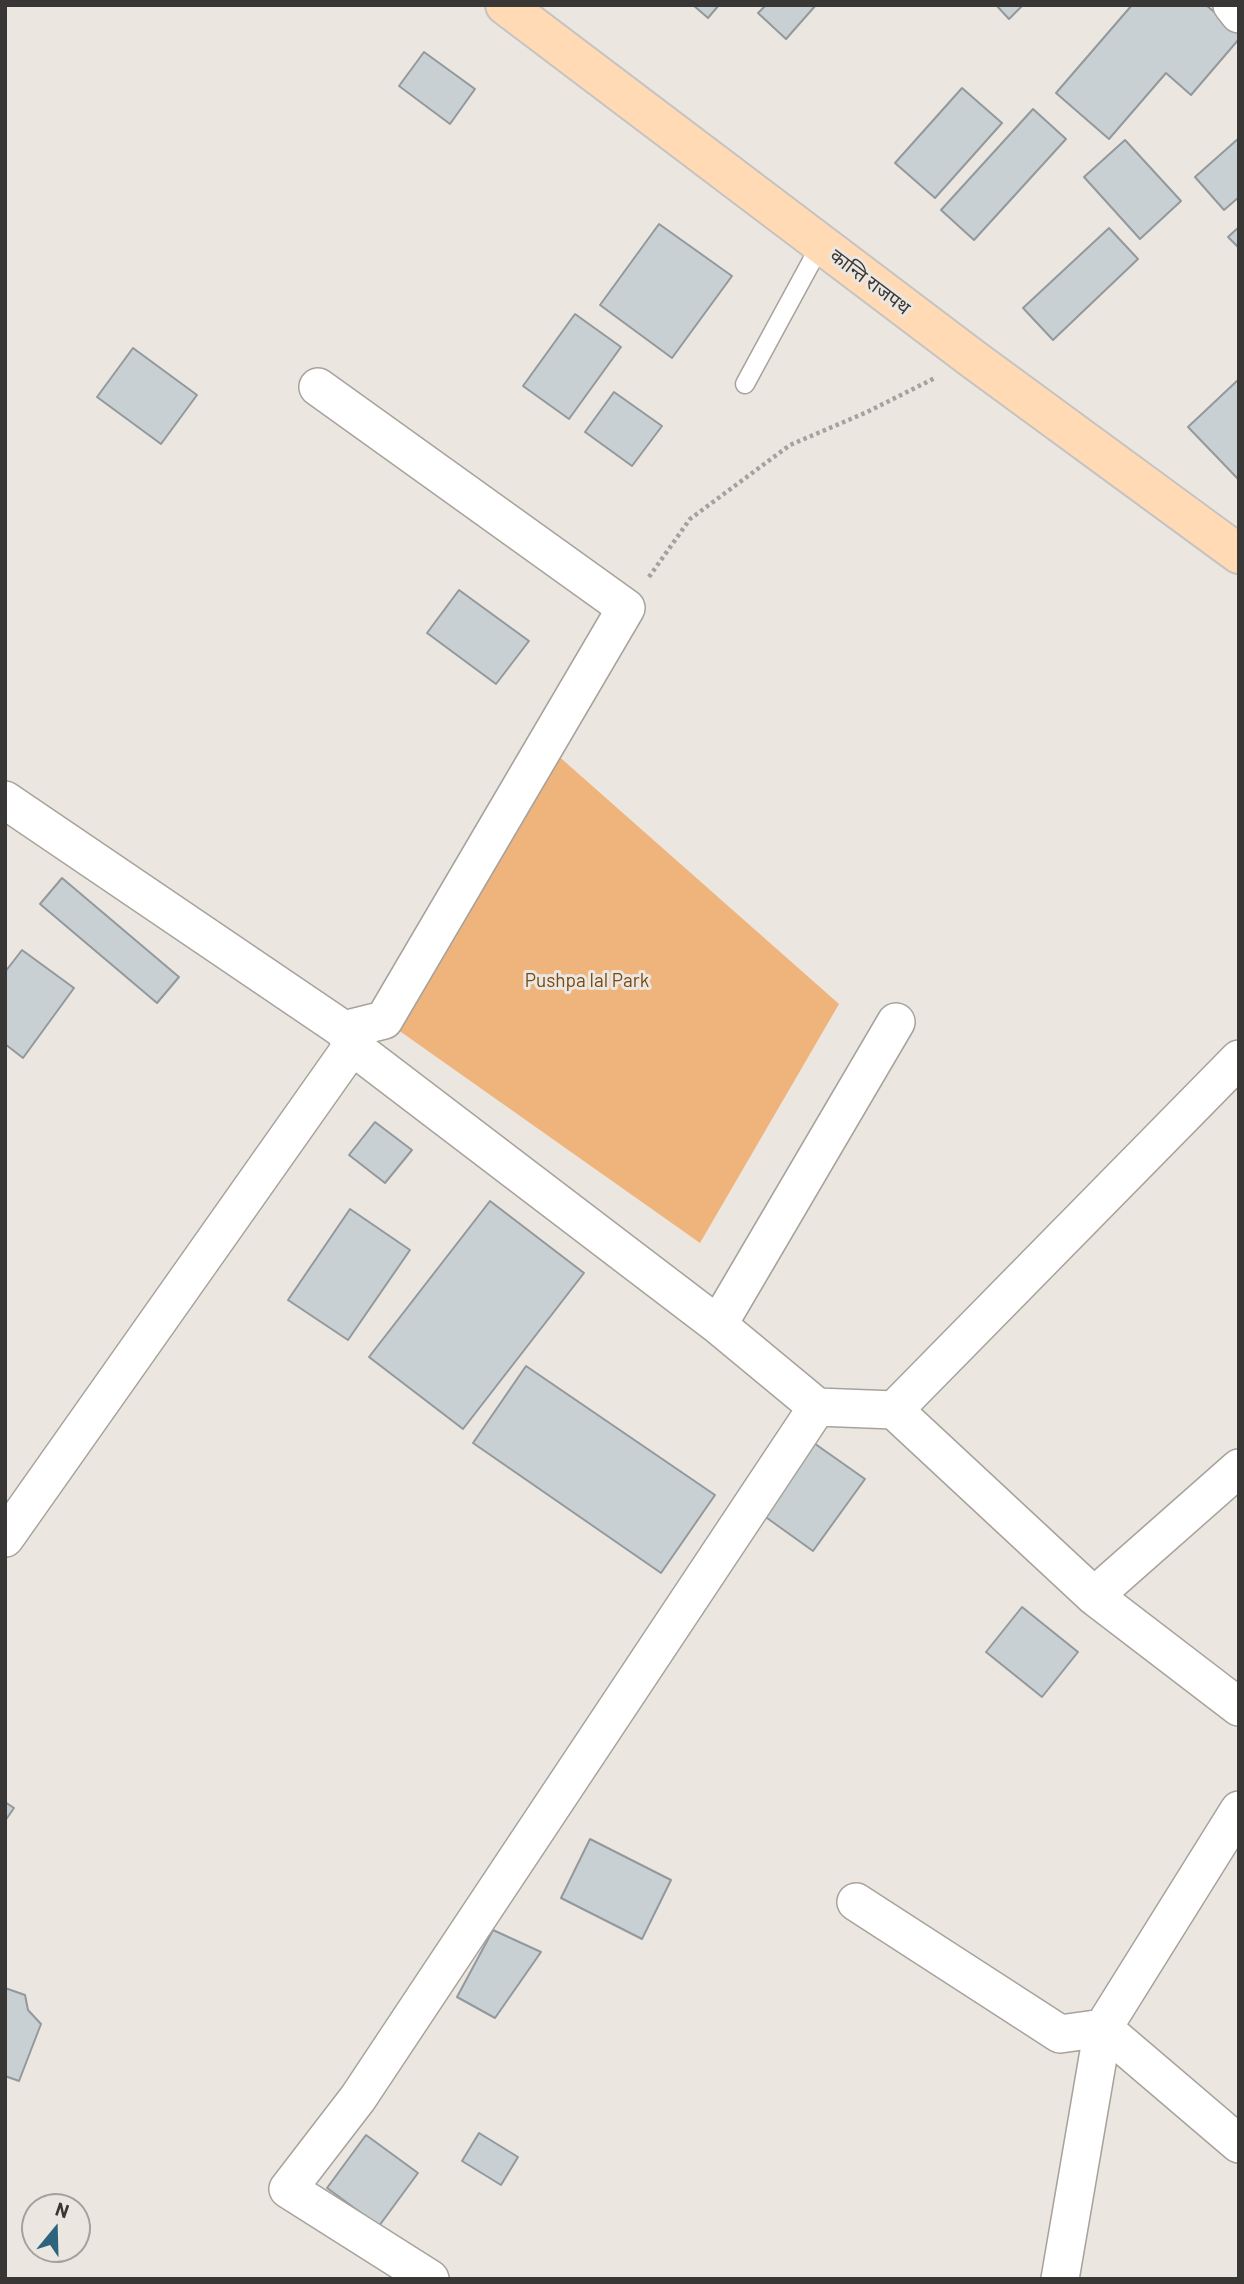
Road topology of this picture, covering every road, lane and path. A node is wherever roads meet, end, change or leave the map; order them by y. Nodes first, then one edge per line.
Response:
1 (505, 5) edge
2 (1232, 5) edge
3 (1239, 14) edge
4 (821, 244) junction
5 (973, 359) junction
6 (745, 384) dead end
7 (318, 387) dead end
8 (1239, 554) edge
9 (626, 608) junction
10 (5, 800) edge
11 (896, 1022) dead end
12 (348, 1038) junction
13 (1239, 1059) edge
14 (718, 1325) junction
15 (817, 1407) junction
16 (894, 1410) junction
17 (1239, 1468) edge
18 (5, 1538) edge
19 (1094, 1596) junction
20 (1239, 1707) edge
21 (1239, 1810) edge
22 (856, 1902) dead end
23 (1103, 2028) junction
24 (1239, 2144) edge
25 (430, 2279) edge
26 (1060, 2279) edge

1 - 4 main road, कान्ति राजपथ
2 - 3 street
4 - 5 main road, कान्ति राजपथ
4 - 6 lane
5 - 8 main road, कान्ति राजपथ
5 - 9 path
7 - 9 street
9 - 12 street
10 - 12 street
11 - 14 street
12 - 14 street
12 - 18 street
13 - 16 street
14 - 15 street
15 - 16 street
15 - 25 street
16 - 19 street
17 - 19 street
19 - 20 street
21 - 23 street
22 - 23 street
23 - 24 street
23 - 26 street

